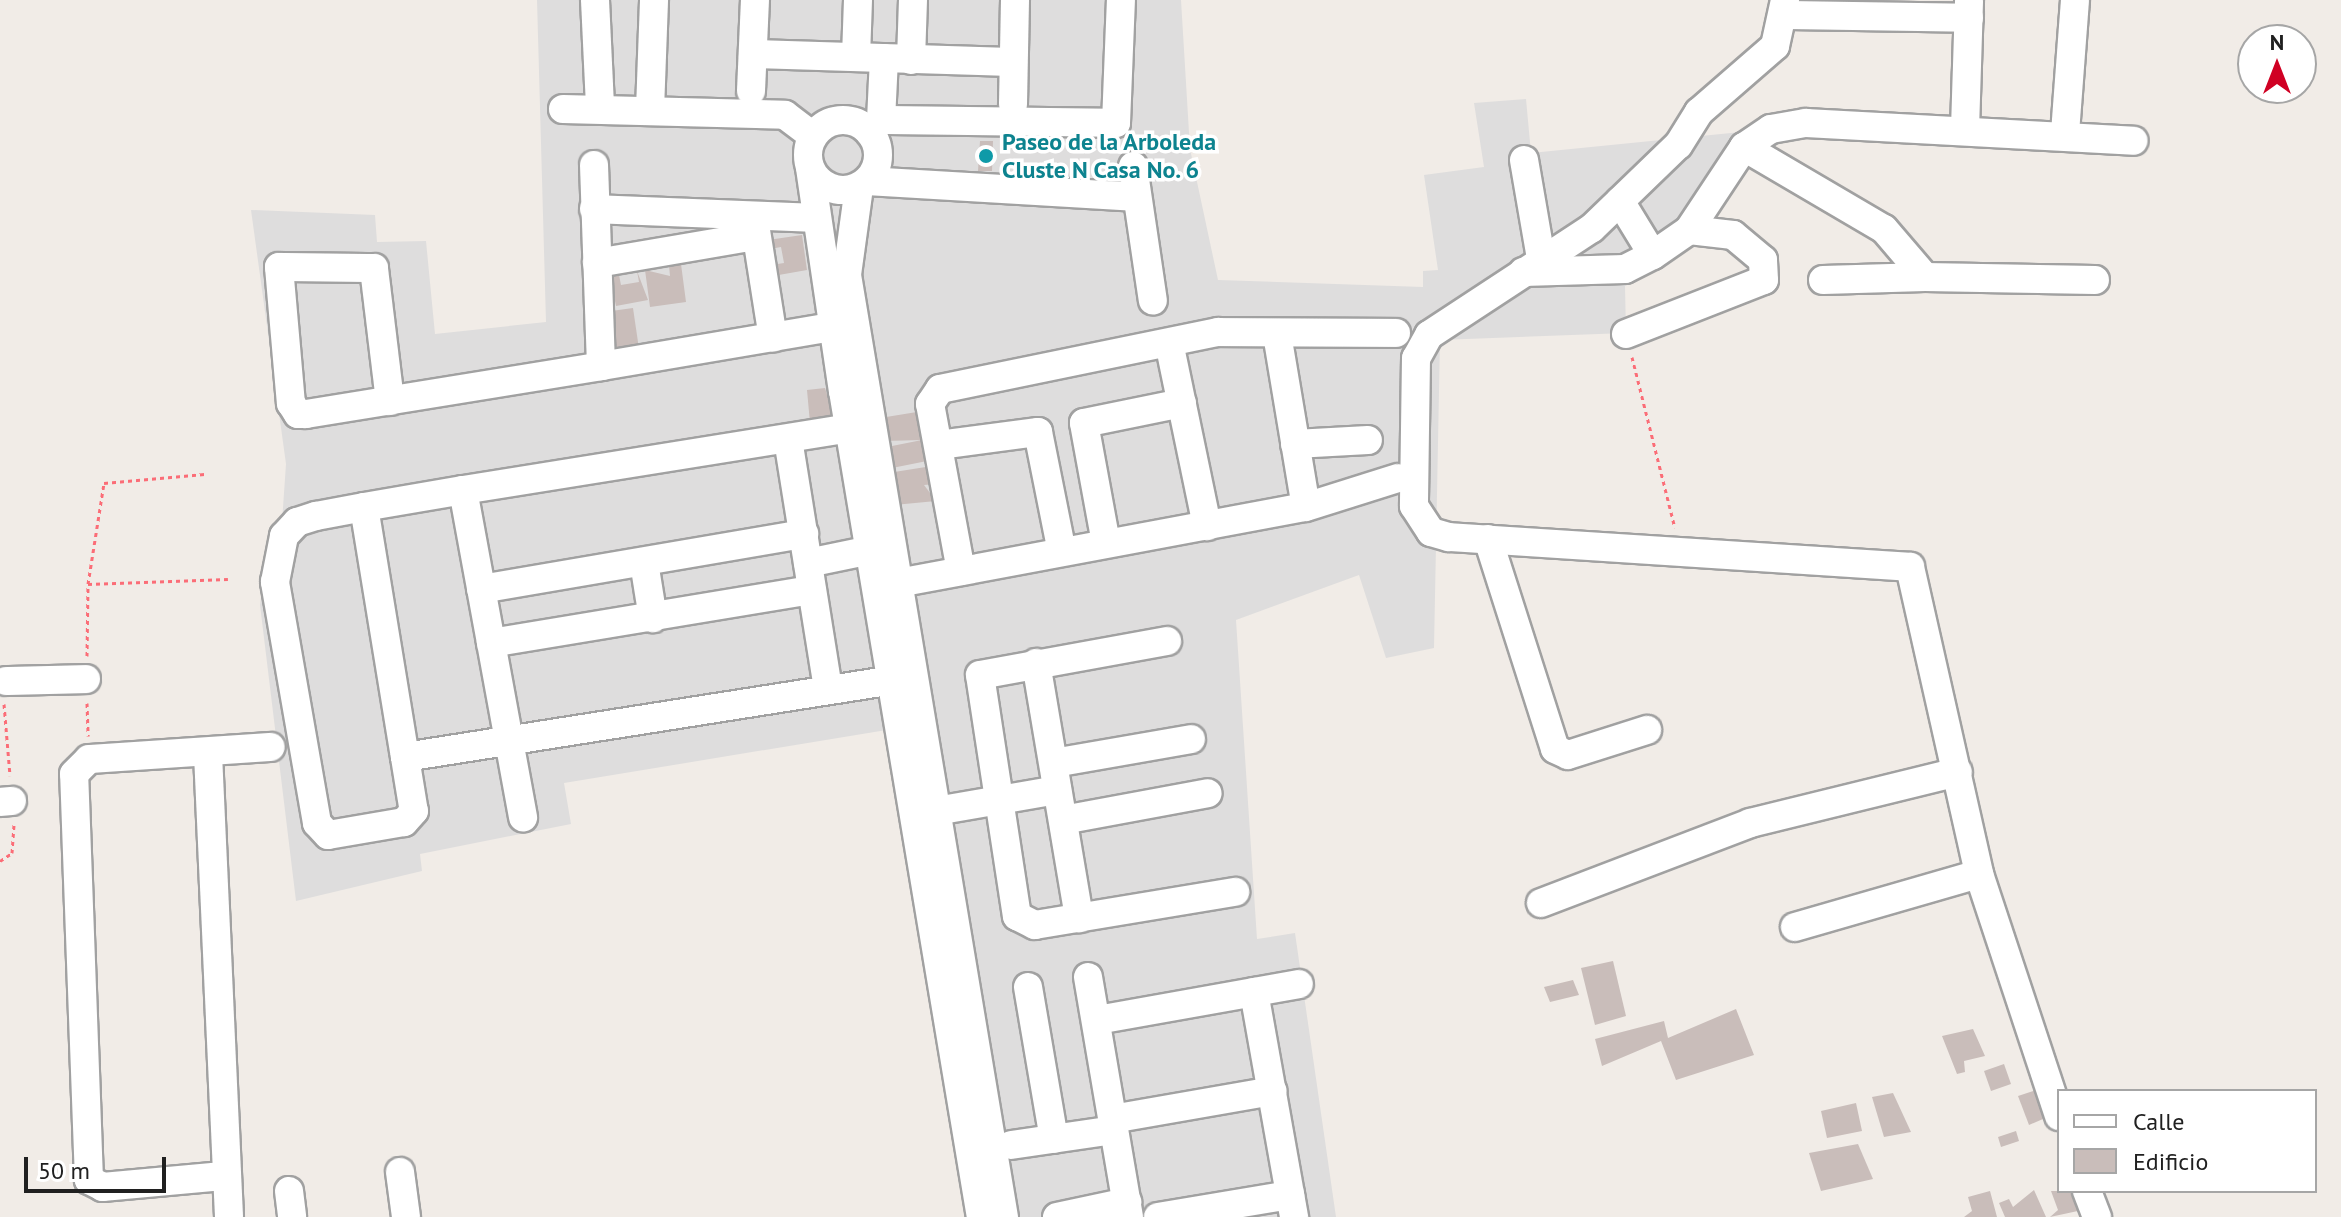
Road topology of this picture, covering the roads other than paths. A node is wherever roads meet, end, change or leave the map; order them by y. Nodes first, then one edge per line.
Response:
1 (595, 0) edge
2 (654, 0) edge
3 (755, 0) edge
4 (858, 0) edge
5 (913, 0) edge
6 (1015, 0) edge
7 (1121, 0) edge
8 (2075, 0) edge
9 (1786, 8) edge
10 (1969, 9) edge
11 (753, 54) junction
12 (883, 58) junction
13 (1013, 62) junction
14 (751, 91) dead end
15 (1013, 104) dead end
16 (600, 108) junction
17 (563, 109) dead end
18 (650, 110) junction
19 (876, 126) junction
20 (1965, 129) junction
21 (2065, 133) junction
22 (813, 136) junction
23 (2134, 141) dead end
24 (1744, 147) junction
25 (1524, 160) dead end
26 (594, 165) dead end
27 (1133, 166) dead end
28 (810, 168) junction
29 (863, 184) junction
30 (1137, 197) junction
31 (1620, 201) junction
32 (594, 209) junction
33 (816, 218) junction
34 (755, 226) junction
35 (1689, 230) junction
36 (1653, 255) junction
37 (597, 263) junction
38 (1532, 265) junction
39 (1925, 277) junction
40 (1823, 280) dead end
41 (2095, 280) dead end
42 (1153, 301) dead end
43 (832, 327) junction
44 (1396, 333) dead end
45 (1277, 334) junction
46 (1626, 334) road end
47 (773, 338) junction
48 (1170, 347) junction
49 (601, 366) junction
50 (854, 389) junction
51 (390, 401) junction
52 (1182, 403) junction
53 (848, 428) junction
54 (788, 439) junction
55 (1368, 440) dead end
56 (1295, 444) junction
57 (939, 445) junction
58 (1398, 478) dead end
59 (463, 490) junction
60 (364, 507) junction
61 (1306, 507) junction
62 (1207, 526) junction
63 (804, 534) junction
64 (1488, 539) junction
65 (1106, 543) junction
66 (881, 548) junction
67 (1062, 552) junction
68 (644, 562) junction
69 (961, 571) junction
70 (810, 576) junction
71 (898, 583) junction
72 (481, 589) junction
73 (653, 618) junction
74 (1167, 641) dead end
75 (491, 643) junction
76 (1036, 663) junction
77 (901, 678) junction
78 (86, 679) road end
79 (6, 681) road end
80 (828, 688) junction
81 (1647, 730) dead end
82 (1191, 739) dead end
83 (507, 740) junction
84 (271, 747) dead end
85 (208, 754) junction
86 (405, 757) junction
87 (1958, 772) junction
88 (1056, 776) junction
89 (1208, 793) dead end
90 (996, 801) junction
91 (936, 811) junction
92 (523, 818) dead end
93 (1063, 820) junction
94 (1979, 874) junction
95 (1235, 892) dead end
96 (1541, 903) dead end
97 (1079, 918) junction
98 (1795, 927) dead end
99 (1088, 977) dead end
100 (1299, 984) dead end
101 (1028, 987) dead end
102 (1254, 992) junction
103 (1097, 1020) junction
104 (1273, 1091) junction
105 (2057, 1110) edge
106 (1113, 1124) junction
107 (1054, 1139) junction
108 (1011, 1145) dead end
109 (400, 1172) dead end
110 (223, 1176) junction
111 (2088, 1193) edge
112 (1292, 1206) edge
113 (1128, 1210) edge
114 (229, 1217) edge
115 (406, 1217) edge
116 (981, 1217) edge
117 (1004, 1217) edge
118 (1057, 1217) edge
119 (1158, 1217) edge
120 (2097, 1217) edge

1 - 16 street
2 - 18 street
3 - 11 street
4 - 12 street
5 - 12 street
6 - 13 street
7 - 19 street
8 - 21 street
9 - 10 street
9 - 31 street
10 - 20 street
11 - 12 street
11 - 14 street
12 - 13 street
12 - 19 street
13 - 15 street
16 - 17 street
16 - 18 street
18 - 22 street
19 - 22 street
19 - 29 street
20 - 21 street
20 - 24 street
21 - 23 street
22 - 28 street
24 - 35 street
24 - 39 street
25 - 38 street
26 - 32 street
27 - 30 street
28 - 29 street
28 - 33 street
29 - 30 street
29 - 50 street
30 - 42 street
31 - 36 street
31 - 38 street
32 - 34 street
32 - 37 street
33 - 34 street
33 - 43 street
34 - 37 street
34 - 47 street
35 - 36 street
35 - 46 street
36 - 38 street
37 - 49 street
38 - 64 street
39 - 40 street
39 - 41 street
43 - 47 street
43 - 50 street
44 - 45 street
45 - 48 street
45 - 56 street
47 - 49 street
48 - 52 street
48 - 57 street
49 - 51 street
50 - 53 street
50 - 66 street
51 - 51 street
52 - 62 street
52 - 65 street
53 - 54 street
53 - 66 street
54 - 59 street
54 - 63 street
55 - 56 street
56 - 61 street
57 - 67 street
57 - 69 street
58 - 61 street
59 - 60 street
59 - 72 street
60 - 86 street
60 - 86 street
61 - 62 street
62 - 65 street
63 - 68 street
63 - 70 street
64 - 81 street
64 - 87 street
65 - 67 street
66 - 70 street
66 - 71 street
66 - 77 street
67 - 69 street
68 - 72 street
68 - 73 street
69 - 71 street
70 - 73 street
70 - 80 street
71 - 77 street
72 - 75 street
73 - 75 street
74 - 76 street
75 - 83 street
76 - 88 street
76 - 90 street
77 - 80 street
77 - 91 street
77 - 116 street
78 - 79 street
80 - 83 street
82 - 88 street
83 - 86 street
83 - 92 street
84 - 85 street
85 - 110 street
85 - 110 street
87 - 94 street
87 - 96 street
88 - 90 street
88 - 93 street
89 - 93 street
90 - 91 street
90 - 97 street
91 - 117 street
93 - 97 street
94 - 98 street
94 - 105 street
95 - 97 street
99 - 103 street
100 - 102 street
101 - 107 street
102 - 103 street
102 - 104 street
103 - 106 street
104 - 106 street
104 - 112 street
106 - 107 street
106 - 113 street
107 - 108 street
109 - 115 street
110 - 114 street
111 - 120 street
112 - 119 street
113 - 118 street

